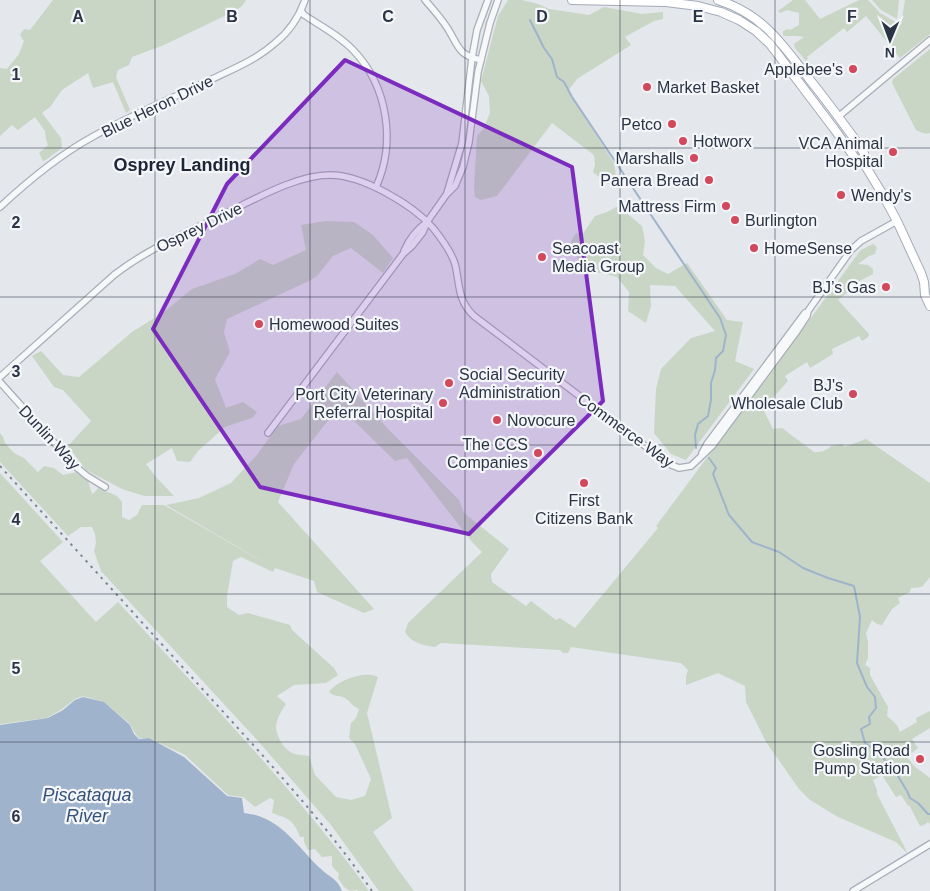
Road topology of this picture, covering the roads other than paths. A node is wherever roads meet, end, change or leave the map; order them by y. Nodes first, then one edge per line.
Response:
1 (305, 0) edge
2 (425, 0) edge
3 (488, 0) edge
4 (498, 0) edge
5 (572, 0) edge
6 (718, 0) edge
7 (678, 2) edge
8 (689, 2) edge
9 (301, 11) junction
10 (930, 40) edge
11 (472, 58) junction
12 (481, 60) junction
13 (836, 114) junction
14 (863, 162) junction
15 (376, 187) junction
16 (446, 195) junction
17 (0, 207) edge
18 (897, 221) junction
19 (427, 222) junction
20 (927, 285) edge
21 (930, 306) edge
22 (0, 377) edge
23 (0, 382) edge
24 (268, 432) dead end
25 (104, 487) dead end
26 (930, 844) edge
27 (854, 891) edge

1 - 9 street, Blue Heron Drive
2 - 11 street
3 - 11 street
4 - 12 street
5 - 7 main road
6 - 13 main road
7 - 8 main road
8 - 14 main road
9 - 15 street
9 - 17 street, Blue Heron Drive
10 - 13 street
11 - 12 street
11 - 16 street
12 - 16 street
13 - 14 main road
14 - 18 main road
15 - 19 street, Osprey Drive
15 - 22 street, Osprey Drive
16 - 19 street
18 - 19 street, Commerce Way
18 - 20 main road
19 - 24 street
20 - 21 main road
23 - 25 street, Dunlin Way
26 - 27 street

